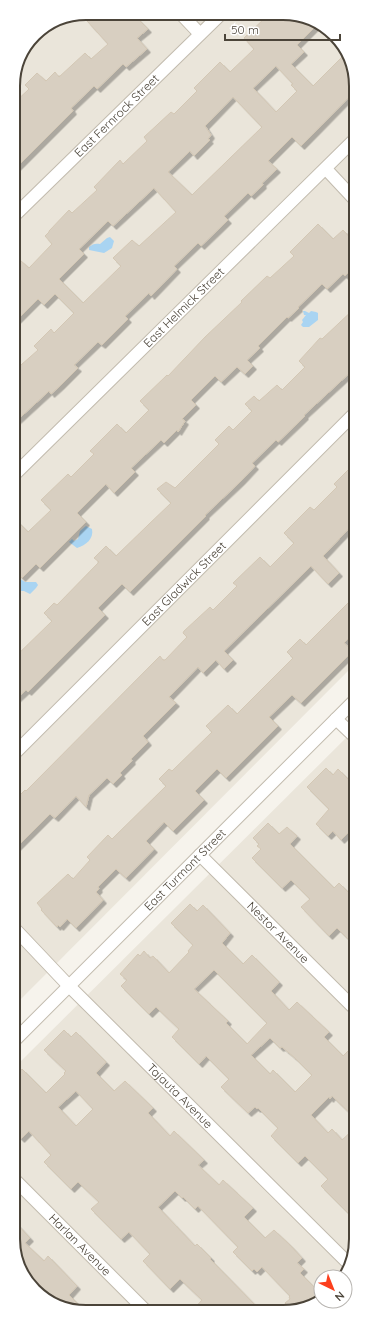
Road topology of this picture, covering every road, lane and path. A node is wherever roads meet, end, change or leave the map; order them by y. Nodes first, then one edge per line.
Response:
1 (187, 20) edge
2 (214, 20) edge
3 (200, 34) junction
4 (349, 145) edge
5 (326, 169) junction
6 (349, 194) edge
7 (20, 209) edge
8 (349, 420) edge
9 (20, 469) edge
10 (349, 706) edge
11 (336, 719) junction
12 (349, 731) edge
13 (20, 748) edge
14 (200, 854) junction
15 (20, 934) edge
16 (68, 985) junction
17 (349, 1003) edge
18 (20, 1035) edge
19 (20, 1185) edge
20 (345, 1261) edge
21 (140, 1305) edge

1 - 3 street
2 - 3 street, East Fernrock Street
3 - 7 street, East Fernrock Street
4 - 5 street, East Helmick Street
5 - 6 street
5 - 9 street, East Helmick Street
8 - 13 street, East Gladwick Street
10 - 11 street, East Turmont Street
11 - 12 street
11 - 14 street, East Turmont Street
14 - 16 street, East Turmont Street
14 - 17 street, Nestor Avenue
15 - 16 street, Tajauta Avenue
16 - 18 street, East Turmont Street
16 - 20 street, Tajauta Avenue
19 - 21 street, Harlan Avenue

